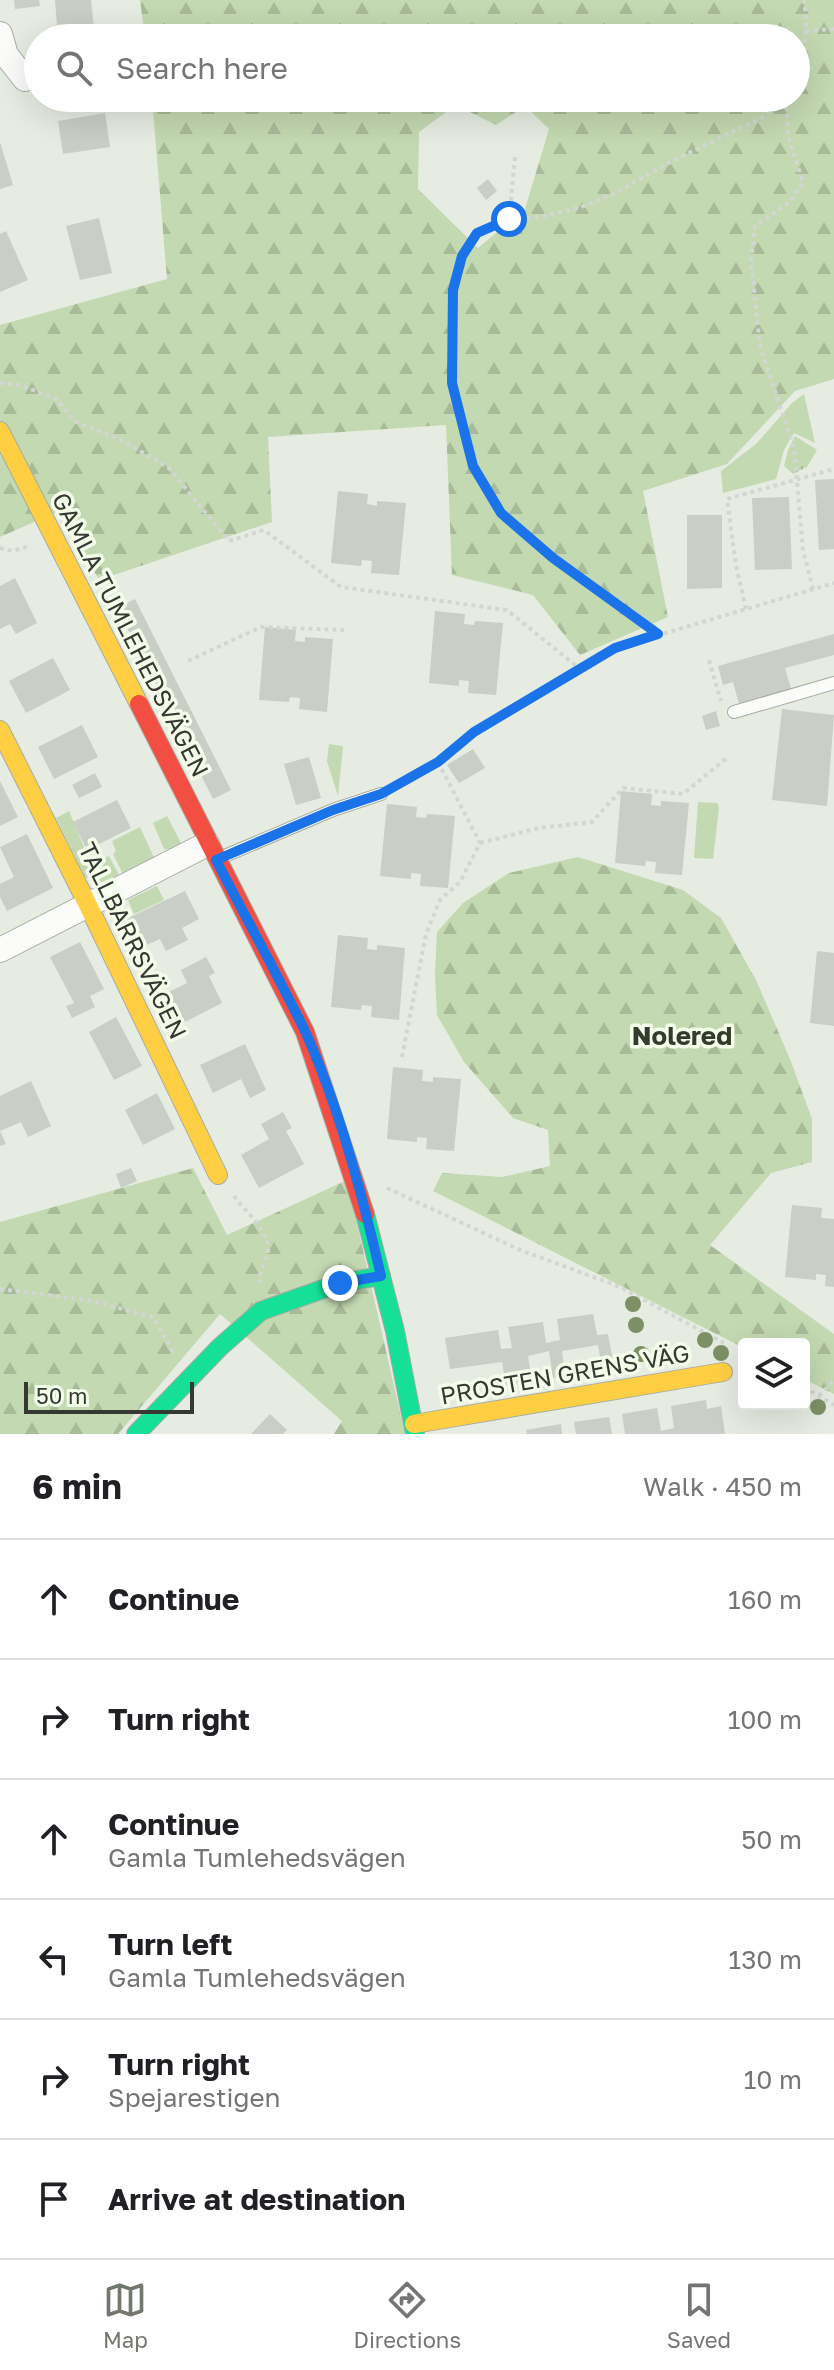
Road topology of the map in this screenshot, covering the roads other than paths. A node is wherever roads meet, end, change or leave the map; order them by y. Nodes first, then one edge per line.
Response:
1 (0, 34) edge
2 (24, 78) edge
3 (0, 431) edge
4 (834, 683) edge
5 (734, 712) road end
6 (0, 730) edge
7 (381, 794) road end
8 (212, 852) junction
9 (88, 905) junction
10 (0, 950) edge
11 (218, 1175) road end
12 (381, 1276) junction
13 (723, 1372) dead end
14 (415, 1429) edge
15 (136, 1434) edge

1 - 2 street
3 - 8 street, GAMLA TUMLEHEDSVÄGEN
4 - 5 lane
6 - 9 street, TALLBARRSVÄGEN
7 - 8 lane
8 - 9 street
8 - 12 street, GAMLA TUMLEHEDSVÄGEN
9 - 10 street
9 - 11 street, TALLBARRSVÄGEN
12 - 14 street, GAMLA TUMLEHEDSVÄGEN
12 - 15 street
13 - 14 street, PROSTEN GRENS VÄG

